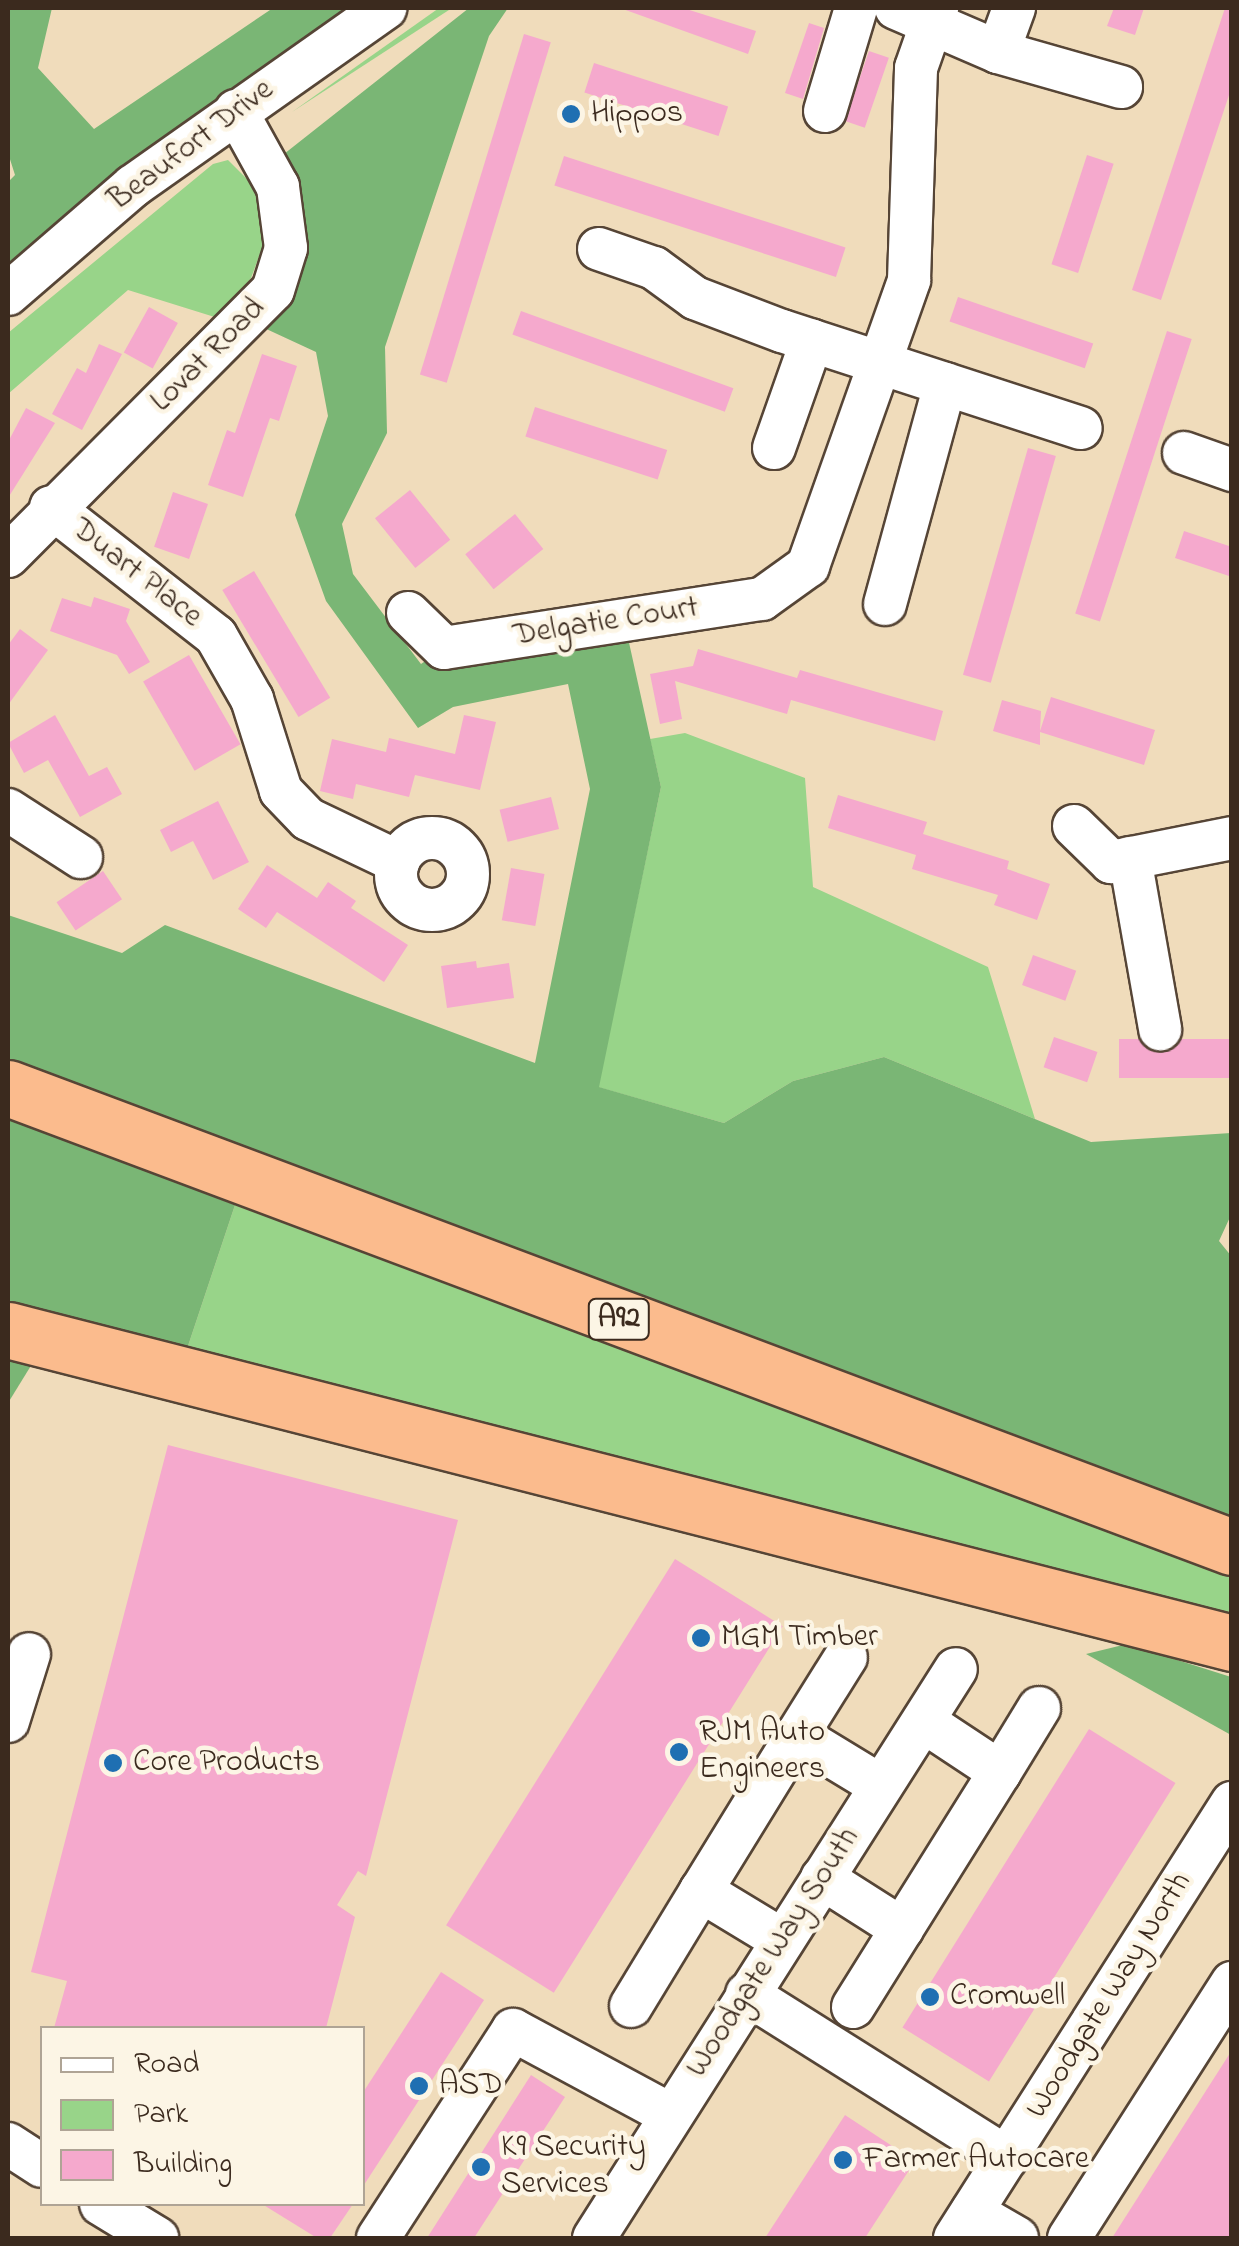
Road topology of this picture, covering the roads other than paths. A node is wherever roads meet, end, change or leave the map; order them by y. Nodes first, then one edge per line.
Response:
1 (384, 8) edge
2 (856, 8) edge
3 (1014, 8) edge
4 (922, 12) edge
5 (998, 52) junction
6 (1121, 87) dead end
7 (825, 110) dead end
8 (236, 111) junction
9 (599, 250) dead end
10 (8, 294) edge
11 (812, 340) junction
12 (883, 362) junction
13 (945, 384) junction
14 (1081, 428) dead end
15 (774, 448) dead end
16 (1184, 454) dead end
17 (1232, 470) edge
18 (51, 507) junction
19 (8, 556) edge
20 (885, 604) dead end
21 (408, 613) dead end
22 (8, 810) edge
23 (1074, 826) dead end
24 (1232, 838) edge
25 (82, 857) dead end
26 (1130, 858) junction
27 (398, 862) dead end
28 (1160, 1028) dead end
29 (8, 1088) edge
30 (8, 1330) edge
31 (1232, 1547) edge
32 (1232, 1643) edge
33 (29, 1654) dead end
34 (846, 1657) dead end
35 (956, 1669) dead end
36 (1039, 1708) dead end
37 (8, 1721) edge
38 (922, 1722) junction
39 (796, 1734) junction
40 (1000, 1772) junction
41 (881, 1786) junction
42 (1232, 1803) edge
43 (822, 1878) junction
44 (701, 1892) junction
45 (902, 1928) junction
46 (782, 1940) junction
47 (1232, 1983) edge
48 (747, 1994) junction
49 (631, 2006) dead end
50 (853, 2007) dead end
51 (671, 2115) junction
52 (1007, 2158) junction
53 (105, 2206) edge
54 (964, 2225) edge
55 (157, 2238) edge
56 (378, 2238) edge
57 (594, 2238) edge
58 (1017, 2238) edge
59 (1069, 2238) edge

1 - 8 street, Beaufort Drive
2 - 7 street
3 - 5 street
4 - 5 street
4 - 12 street
5 - 6 street
8 - 10 street, Beaufort Drive
8 - 18 street, Lovat Road
9 - 11 street
11 - 12 street
11 - 15 street
12 - 13 street
12 - 21 street, Delgatie Court
13 - 14 street
13 - 20 street
16 - 17 street
18 - 19 street, Lovat Road
18 - 27 street, Duart Place
22 - 25 street
23 - 26 street
24 - 26 street
26 - 28 street
29 - 31 highway, A92
30 - 32 highway
33 - 37 street
34 - 39 street
35 - 38 street, Woodgate Way South
36 - 40 street
38 - 40 street
38 - 41 street, Woodgate Way South
39 - 41 street
39 - 44 street
40 - 45 street
41 - 43 street, Woodgate Way South
42 - 52 street, Woodgate Way North
43 - 45 street
43 - 46 street, Woodgate Way South
44 - 46 street
44 - 49 street
45 - 50 street
46 - 48 street, Woodgate Way South
47 - 59 street
48 - 51 street, Woodgate Way South
48 - 52 street
51 - 56 street
51 - 57 street, Woodgate Way South
52 - 54 street, Woodgate Way North
53 - 55 street
54 - 58 street

